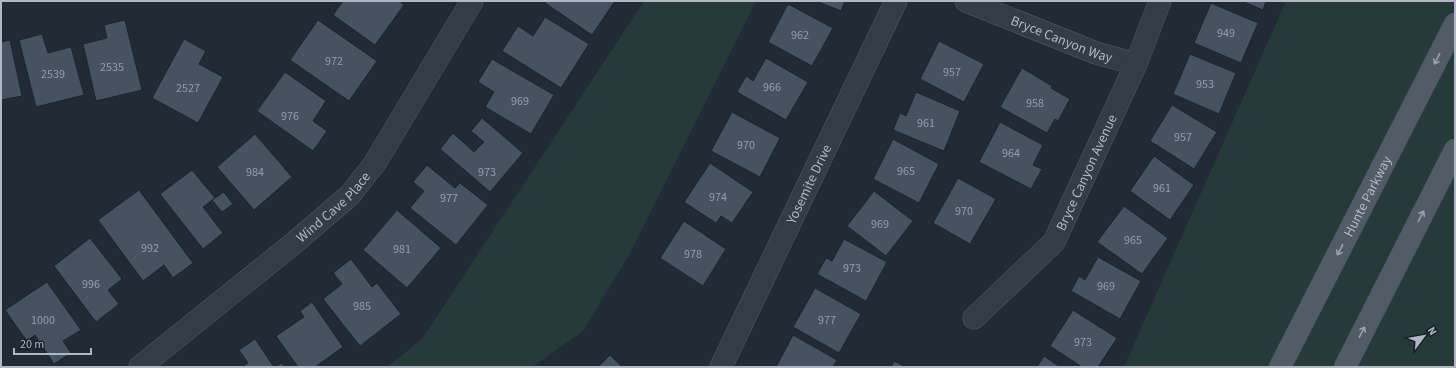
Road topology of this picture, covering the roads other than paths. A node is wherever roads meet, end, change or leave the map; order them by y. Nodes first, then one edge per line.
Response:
1 (472, 1) edge
2 (896, 1) edge
3 (966, 1) edge
4 (1160, 1) edge
5 (1455, 24) edge
6 (1136, 64) junction
7 (1455, 150) edge
8 (974, 318) dead end
9 (140, 367) edge
10 (721, 367) edge
11 (1280, 367) edge
12 (1345, 367) edge

1 - 9 street, Wind Cave Place
2 - 10 street, Yosemite Drive
3 - 6 street, Bryce Canyon Way
4 - 6 street, Bryce Canyon Avenue
5 -> 11 main road, Hunte Parkway
6 - 8 street, Bryce Canyon Avenue
12 -> 7 main road

